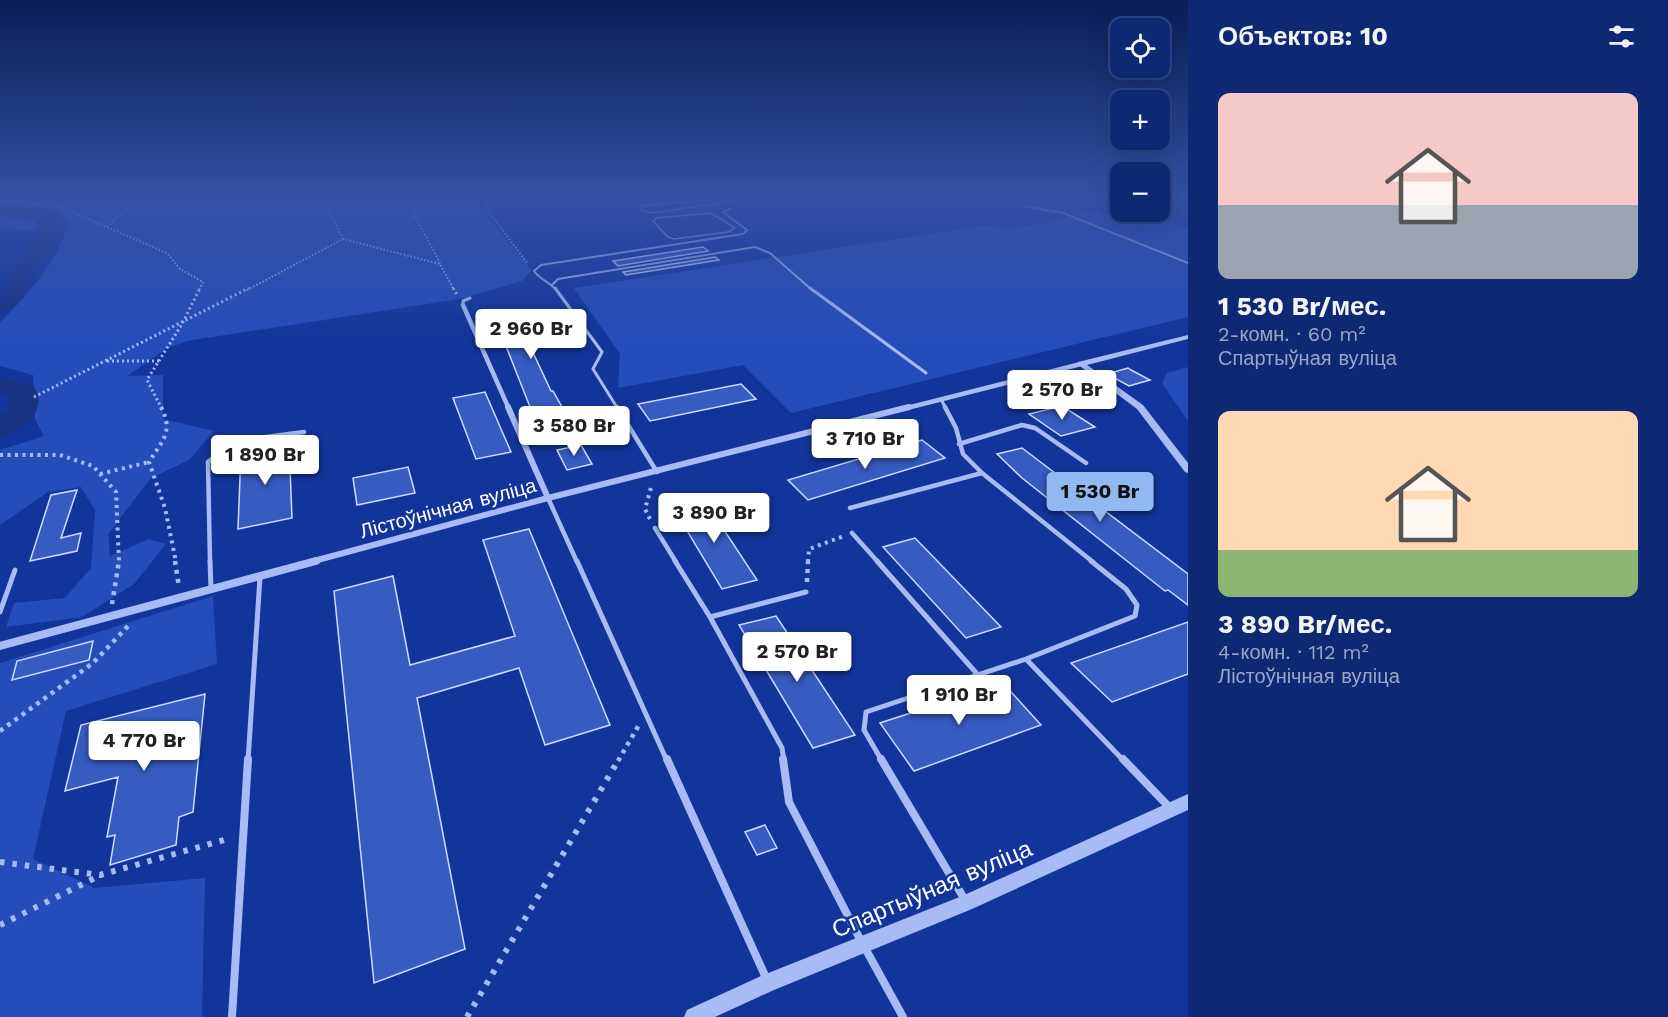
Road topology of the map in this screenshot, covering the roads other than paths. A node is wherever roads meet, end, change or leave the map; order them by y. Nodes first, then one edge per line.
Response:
1 (675, 244) edge
2 (1142, 244) edge
3 (1188, 263) edge
4 (552, 285) junction
5 (470, 298) dead end
6 (463, 305) joint
7 (1188, 337) edge
8 (1081, 364) junction
9 (926, 373) dead end
10 (941, 399) junction
11 (304, 432) dead end
12 (959, 444) junction
13 (1086, 463) dead end
14 (1188, 470) edge
15 (657, 472) junction
16 (982, 473) junction
17 (548, 498) junction
18 (850, 508) dead end
19 (655, 528) road end
20 (852, 533) road end
21 (15, 570) dead end
22 (260, 575) junction
23 (211, 588) junction
24 (806, 591) road end
25 (0, 612) edge
26 (710, 617) junction
27 (0, 646) edge
28 (1026, 660) junction
29 (978, 675) junction
30 (1188, 802) edge
31 (1171, 810) junction
32 (966, 903) junction
33 (863, 945) junction
34 (768, 983) junction
35 (232, 1017) edge
36 (694, 1017) edge
37 (903, 1017) edge

1 - 4 lane
2 - 3 lane
4 - 9 lane
4 - 15 lane
5 - 6 lane
6 - 17 street
7 - 8 street
8 - 10 street, Лістоўнічная вуліца
8 - 14 street
10 - 12 lane
10 - 15 street, Лістоўнічная вуліца
11 - 23 lane
12 - 13 lane
12 - 16 lane
15 - 17 street, Лістоўнічная вуліца
16 - 18 lane
16 - 28 lane
17 - 22 street, Лістоўнічная вуліца
17 - 34 lane
19 - 26 lane
20 - 29 lane
21 - 25 lane
22 - 23 street, Лістоўнічная вуліца
22 - 35 lane
23 - 27 street, Лістоўнічная вуліца
24 - 26 lane
26 - 33 lane
28 - 29 lane
28 - 31 lane
29 - 32 lane
30 - 31 street, Спартыўная вуліца
31 - 32 street, Спартыўная вуліца
32 - 33 street, Спартыўная вуліца
33 - 34 street, Спартыўная вуліца
33 - 37 lane
34 - 36 street, Спартыўная вуліца

